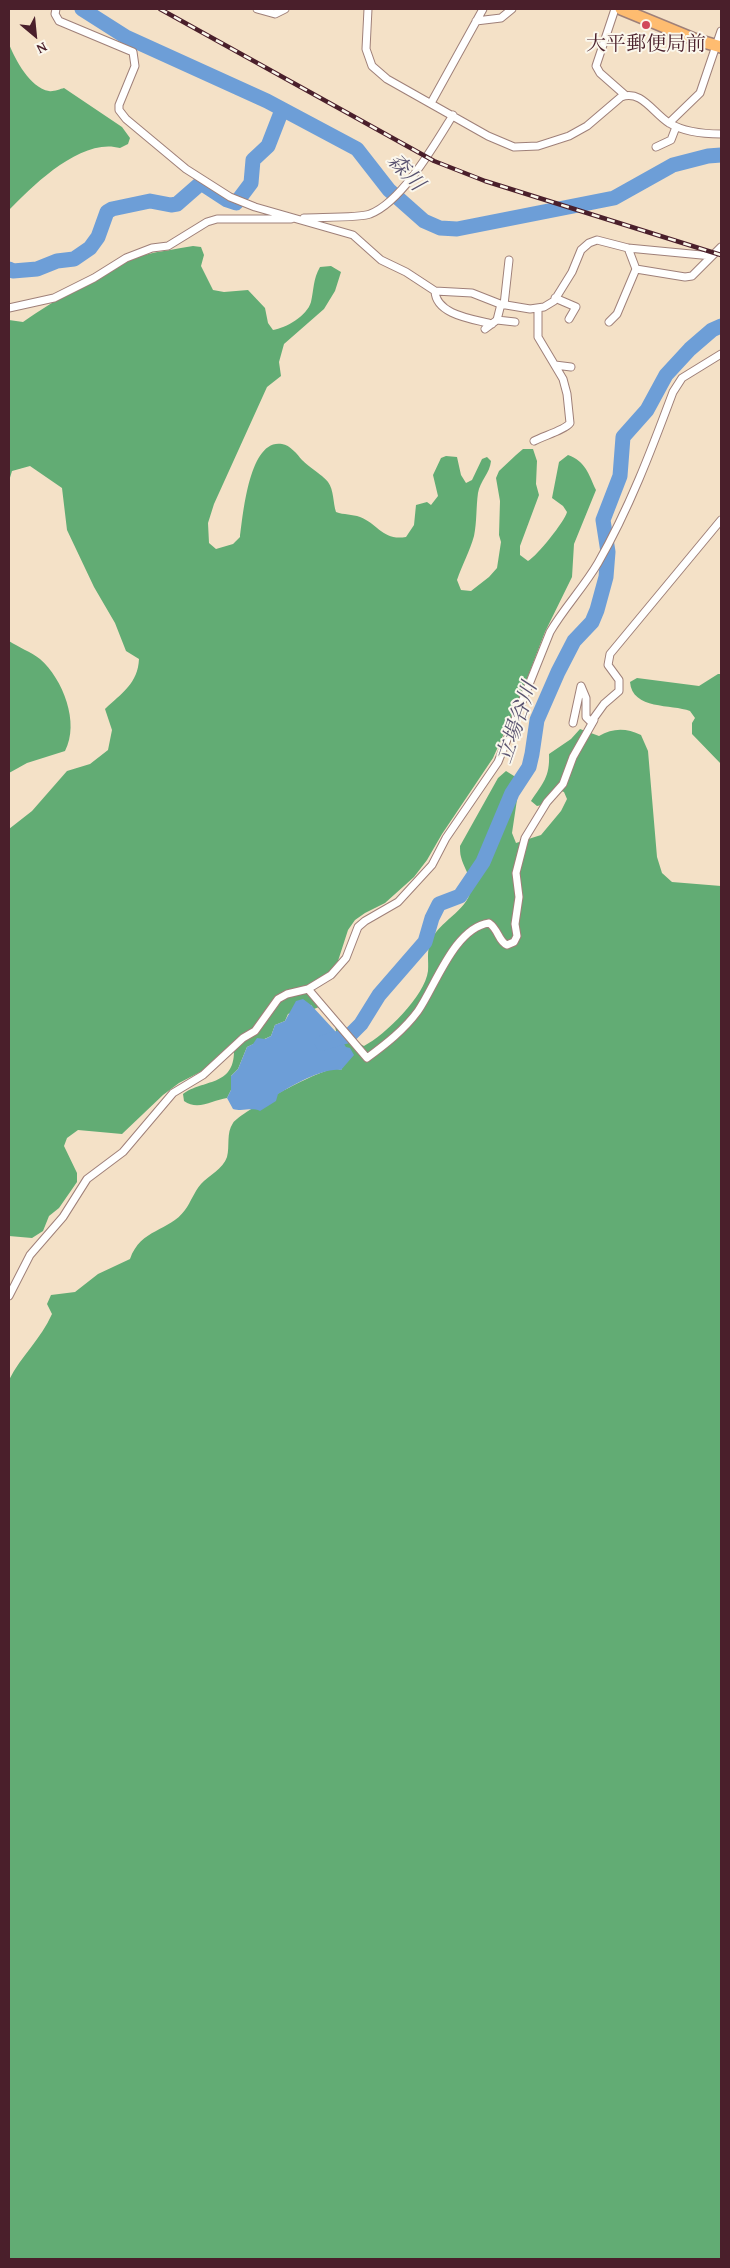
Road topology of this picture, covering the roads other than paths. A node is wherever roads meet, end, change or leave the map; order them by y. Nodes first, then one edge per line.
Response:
1 (257, 9) edge
2 (285, 9) edge
3 (368, 9) edge
4 (483, 9) edge
5 (512, 9) edge
6 (615, 9) edge
7 (621, 9) edge
8 (55, 12) edge
9 (476, 21) junction
10 (721, 31) edge
11 (718, 46) edge
12 (625, 95) junction
13 (431, 103) junction
14 (453, 115) junction
15 (669, 123) junction
16 (676, 127) junction
17 (721, 134) edge
18 (656, 147) dead end
19 (299, 218) junction
20 (721, 247) edge
21 (628, 248) junction
22 (712, 256) junction
23 (509, 260) dead end
24 (636, 269) junction
25 (435, 291) junction
26 (555, 298) junction
27 (503, 304) junction
28 (9, 308) edge
29 (538, 308) junction
30 (569, 319) dead end
31 (494, 322) junction
32 (515, 322) dead end
33 (608, 322) dead end
34 (485, 329) dead end
35 (721, 354) edge
36 (555, 365) junction
37 (571, 367) dead end
38 (534, 441) dead end
39 (721, 520) edge
40 (594, 720) junction
41 (572, 723) dead end
42 (308, 988) junction
43 (9, 1296) edge

1 - 2 street
3 - 13 street
4 - 9 street
5 - 9 street
6 - 12 street
7 - 11 highway
8 - 19 street
9 - 13 street
10 - 11 street
11 - 15 street
12 - 14 street
12 - 15 street
13 - 14 street
14 - 19 street
15 - 16 street
16 - 17 street
16 - 18 street
19 - 25 street
19 - 28 street
20 - 22 street
21 - 22 street
21 - 24 street
21 - 26 street
22 - 24 street
23 - 27 street
24 - 33 street
25 - 27 street
25 - 31 street
26 - 29 street
26 - 30 street
27 - 29 street
27 - 31 street
29 - 36 street
31 - 32 street
31 - 34 street
35 - 42 street
36 - 37 street
36 - 38 street
39 - 40 street
40 - 41 street
40 - 42 street
42 - 43 street

